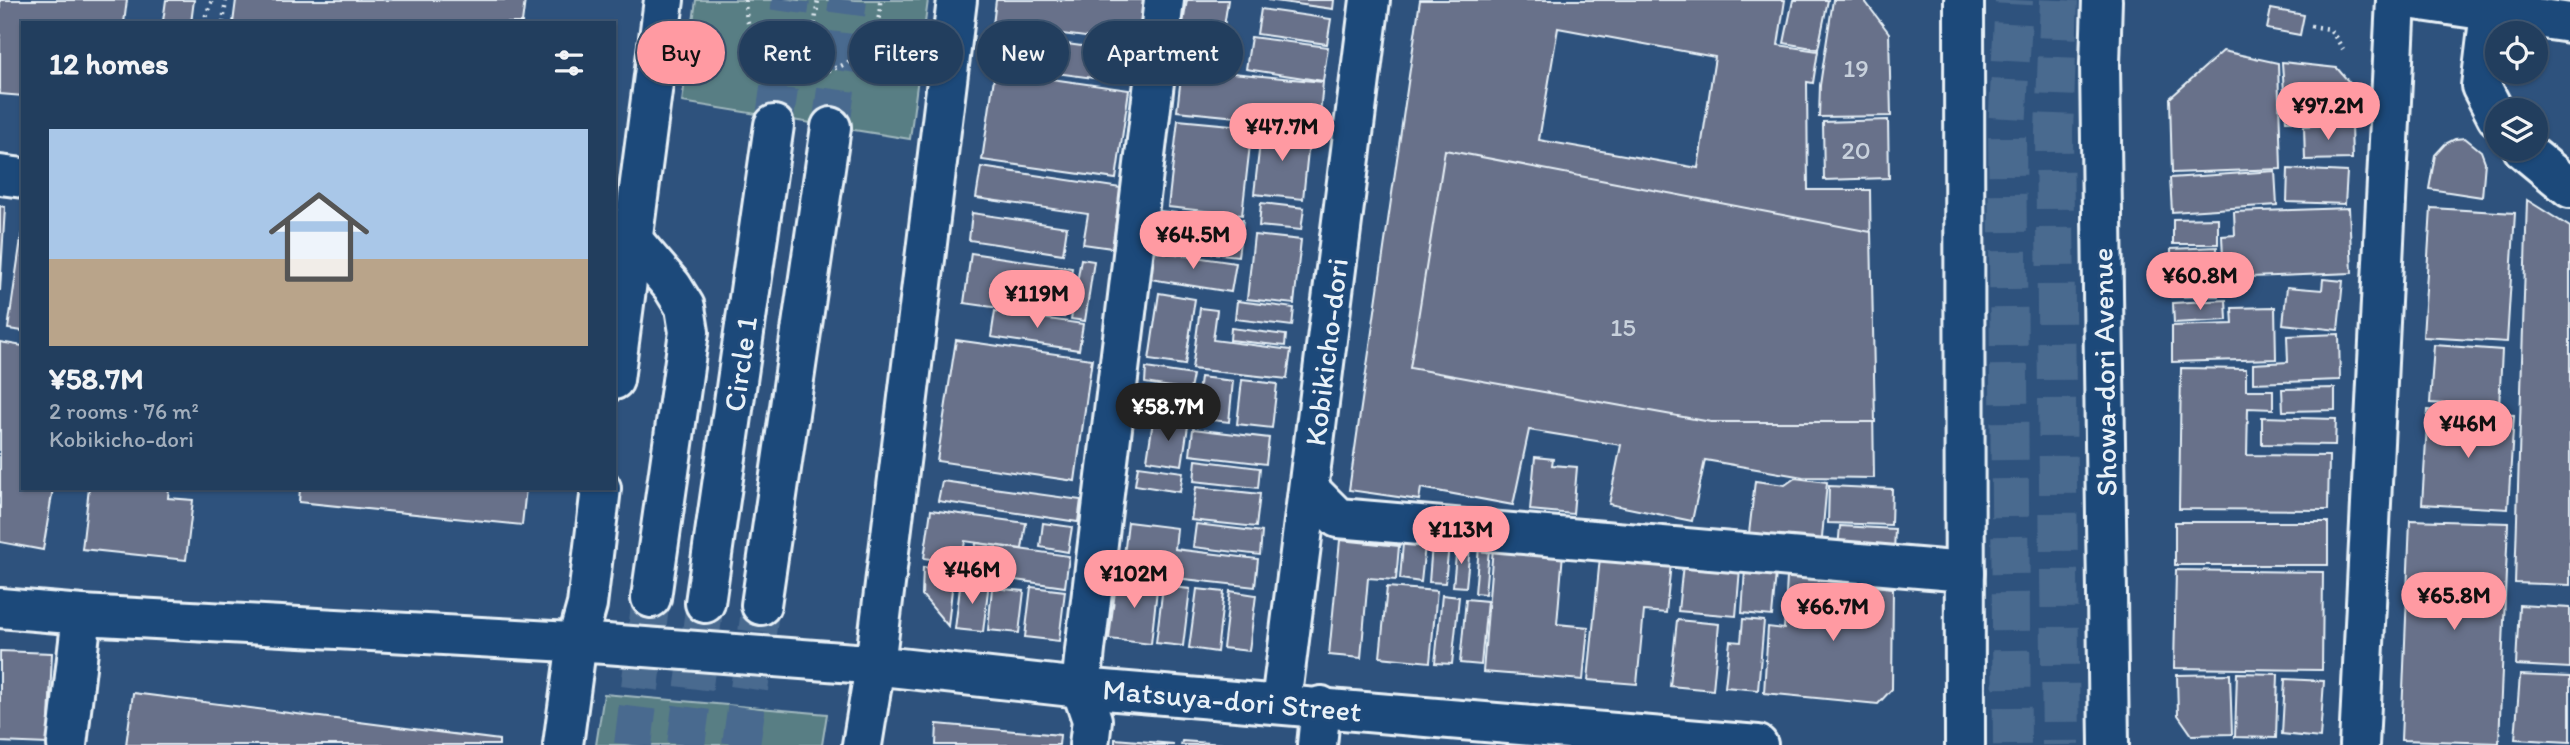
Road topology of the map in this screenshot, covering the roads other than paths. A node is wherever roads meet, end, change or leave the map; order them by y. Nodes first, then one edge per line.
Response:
1 (664, 0) edge
2 (957, 0) edge
3 (1164, 0) edge
4 (1370, 0) edge
5 (1964, 0) edge
6 (2102, 0) edge
7 (2396, 0) edge
8 (2415, 0) edge
9 (2490, 12) junction
10 (2570, 23) edge
11 (2487, 98) edge
12 (774, 124) tunnel mouth
13 (831, 127) tunnel mouth
14 (2537, 161) edge
15 (0, 175) edge
16 (21, 178) edge
17 (2570, 188) edge
18 (623, 242) edge
19 (616, 349) edge
20 (1309, 489) junction
21 (601, 490) edge
22 (1965, 572) junction
23 (651, 598) tunnel mouth
24 (705, 603) tunnel mouth
25 (761, 605) tunnel mouth
26 (0, 608) edge
27 (82, 615) junction
28 (591, 642) junction
29 (864, 664) junction
30 (1082, 688) junction
31 (1281, 703) junction
32 (1321, 706) junction
33 (1520, 734) edge
34 (1734, 744) edge
35 (68, 745) edge
36 (563, 745) edge
37 (862, 745) edge
38 (1089, 745) edge
39 (1317, 745) edge
40 (1965, 745) edge
41 (2109, 745) edge
42 (2359, 745) edge

1 - 18 main road
2 - 29 main road
3 - 30 main road
4 - 20 main road, Kobikicho-dori
5 - 22 main road
6 - 41 main road, Showa-dori Avenue
7 - 42 main road
8 - 9 main road
9 - 10 main road
9 - 11 main road
12 - 24 main road, Circle 1
13 - 25 main road, Circle 1
14 - 17 main road
15 - 16 main road
18 - 19 main road
18 - 23 main road
20 - 22 main road
20 - 31 main road, Kobikicho-dori
21 - 28 main road
22 - 40 main road
26 - 27 main road, Matsuya-dori Street
27 - 28 main road, Matsuya-dori Street
27 - 35 main road
28 - 29 main road, Matsuya-dori Street, bridge
28 - 36 main road
29 - 30 main road, Matsuya-dori Street
29 - 37 main road
30 - 31 main road, Matsuya-dori Street
30 - 38 main road
31 - 32 main road, Matsuya-dori Street
32 - 33 main road, Matsuya-dori Street
32 - 39 main road
33 - 34 main road, Matsuya-dori Street

